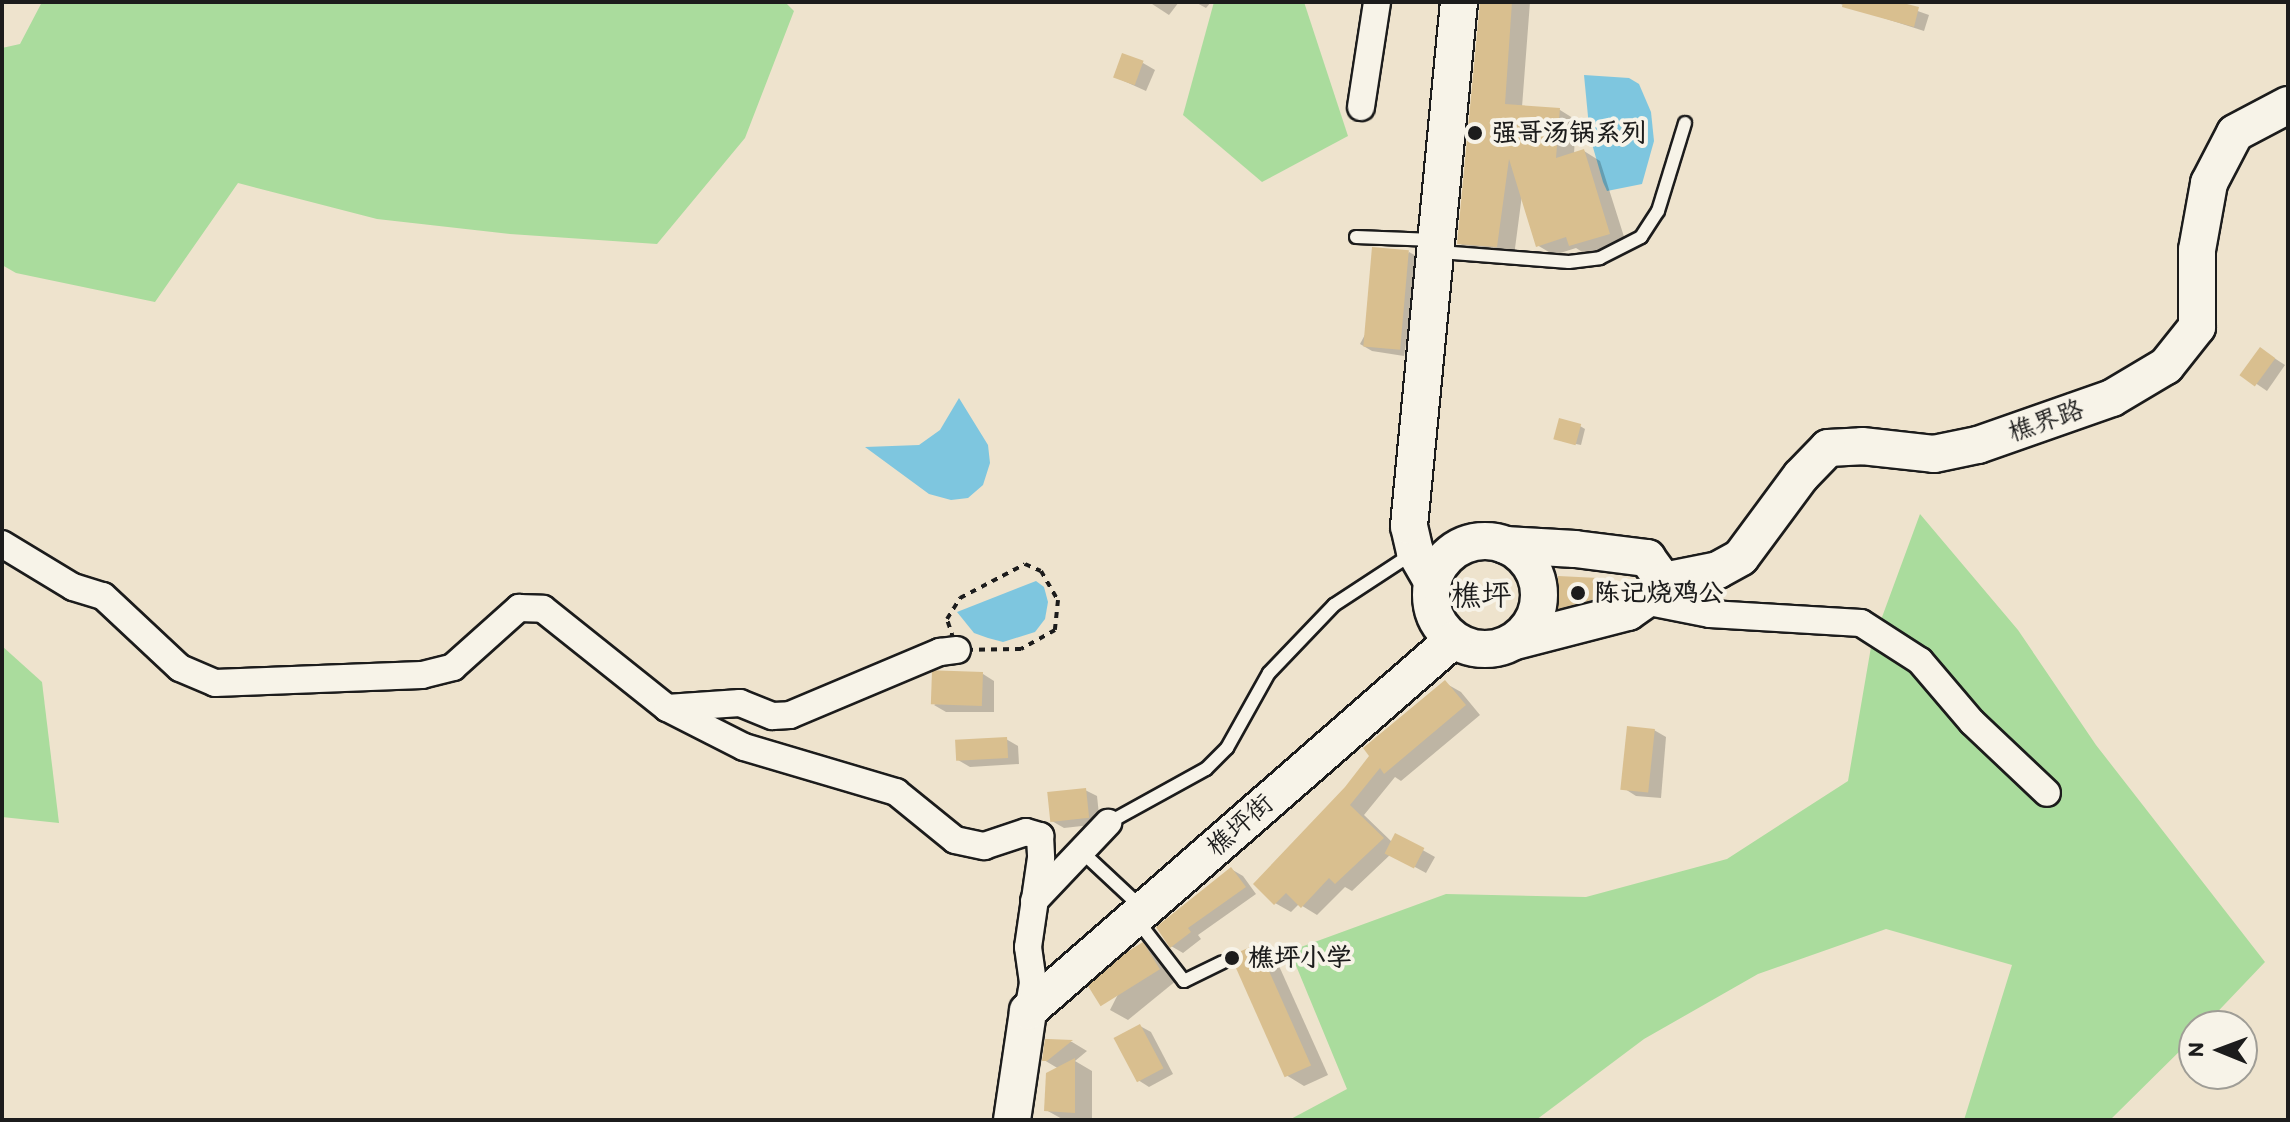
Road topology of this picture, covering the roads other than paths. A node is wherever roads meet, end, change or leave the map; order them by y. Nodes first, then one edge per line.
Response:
1 (1377, 2) edge
2 (1459, 2) edge
3 (2288, 105) edge
4 (1361, 107) dead end
5 (1685, 123) dead end
6 (1356, 237) dead end
7 (1437, 246) junction
8 (2, 544) edge
9 (1505, 545) junction
10 (1424, 567) junction
11 (1654, 591) junction
12 (1453, 640) junction
13 (1515, 641) junction
14 (957, 650) road end
15 (667, 708) junction
16 (2047, 793) dead end
17 (1108, 823) joint
18 (1081, 851) junction
19 (1034, 901) junction
20 (1139, 914) junction
21 (1223, 962) dead end
22 (1028, 1011) junction
23 (1012, 1120) edge

1 - 4 street
2 - 7 street
3 - 11 street, 樵界路
5 - 7 lane
6 - 7 lane
7 - 10 street
8 - 15 street
9 - 10 street
9 - 11 street
9 - 13 street
10 - 12 street
10 - 17 lane
11 - 13 street
11 - 16 street
12 - 13 street
12 - 20 street, 樵坪街
14 - 15 street
15 - 19 street
17 - 18 street
18 - 19 street
18 - 20 lane
19 - 22 street
20 - 21 lane
20 - 22 street, 樵坪街
22 - 23 street

